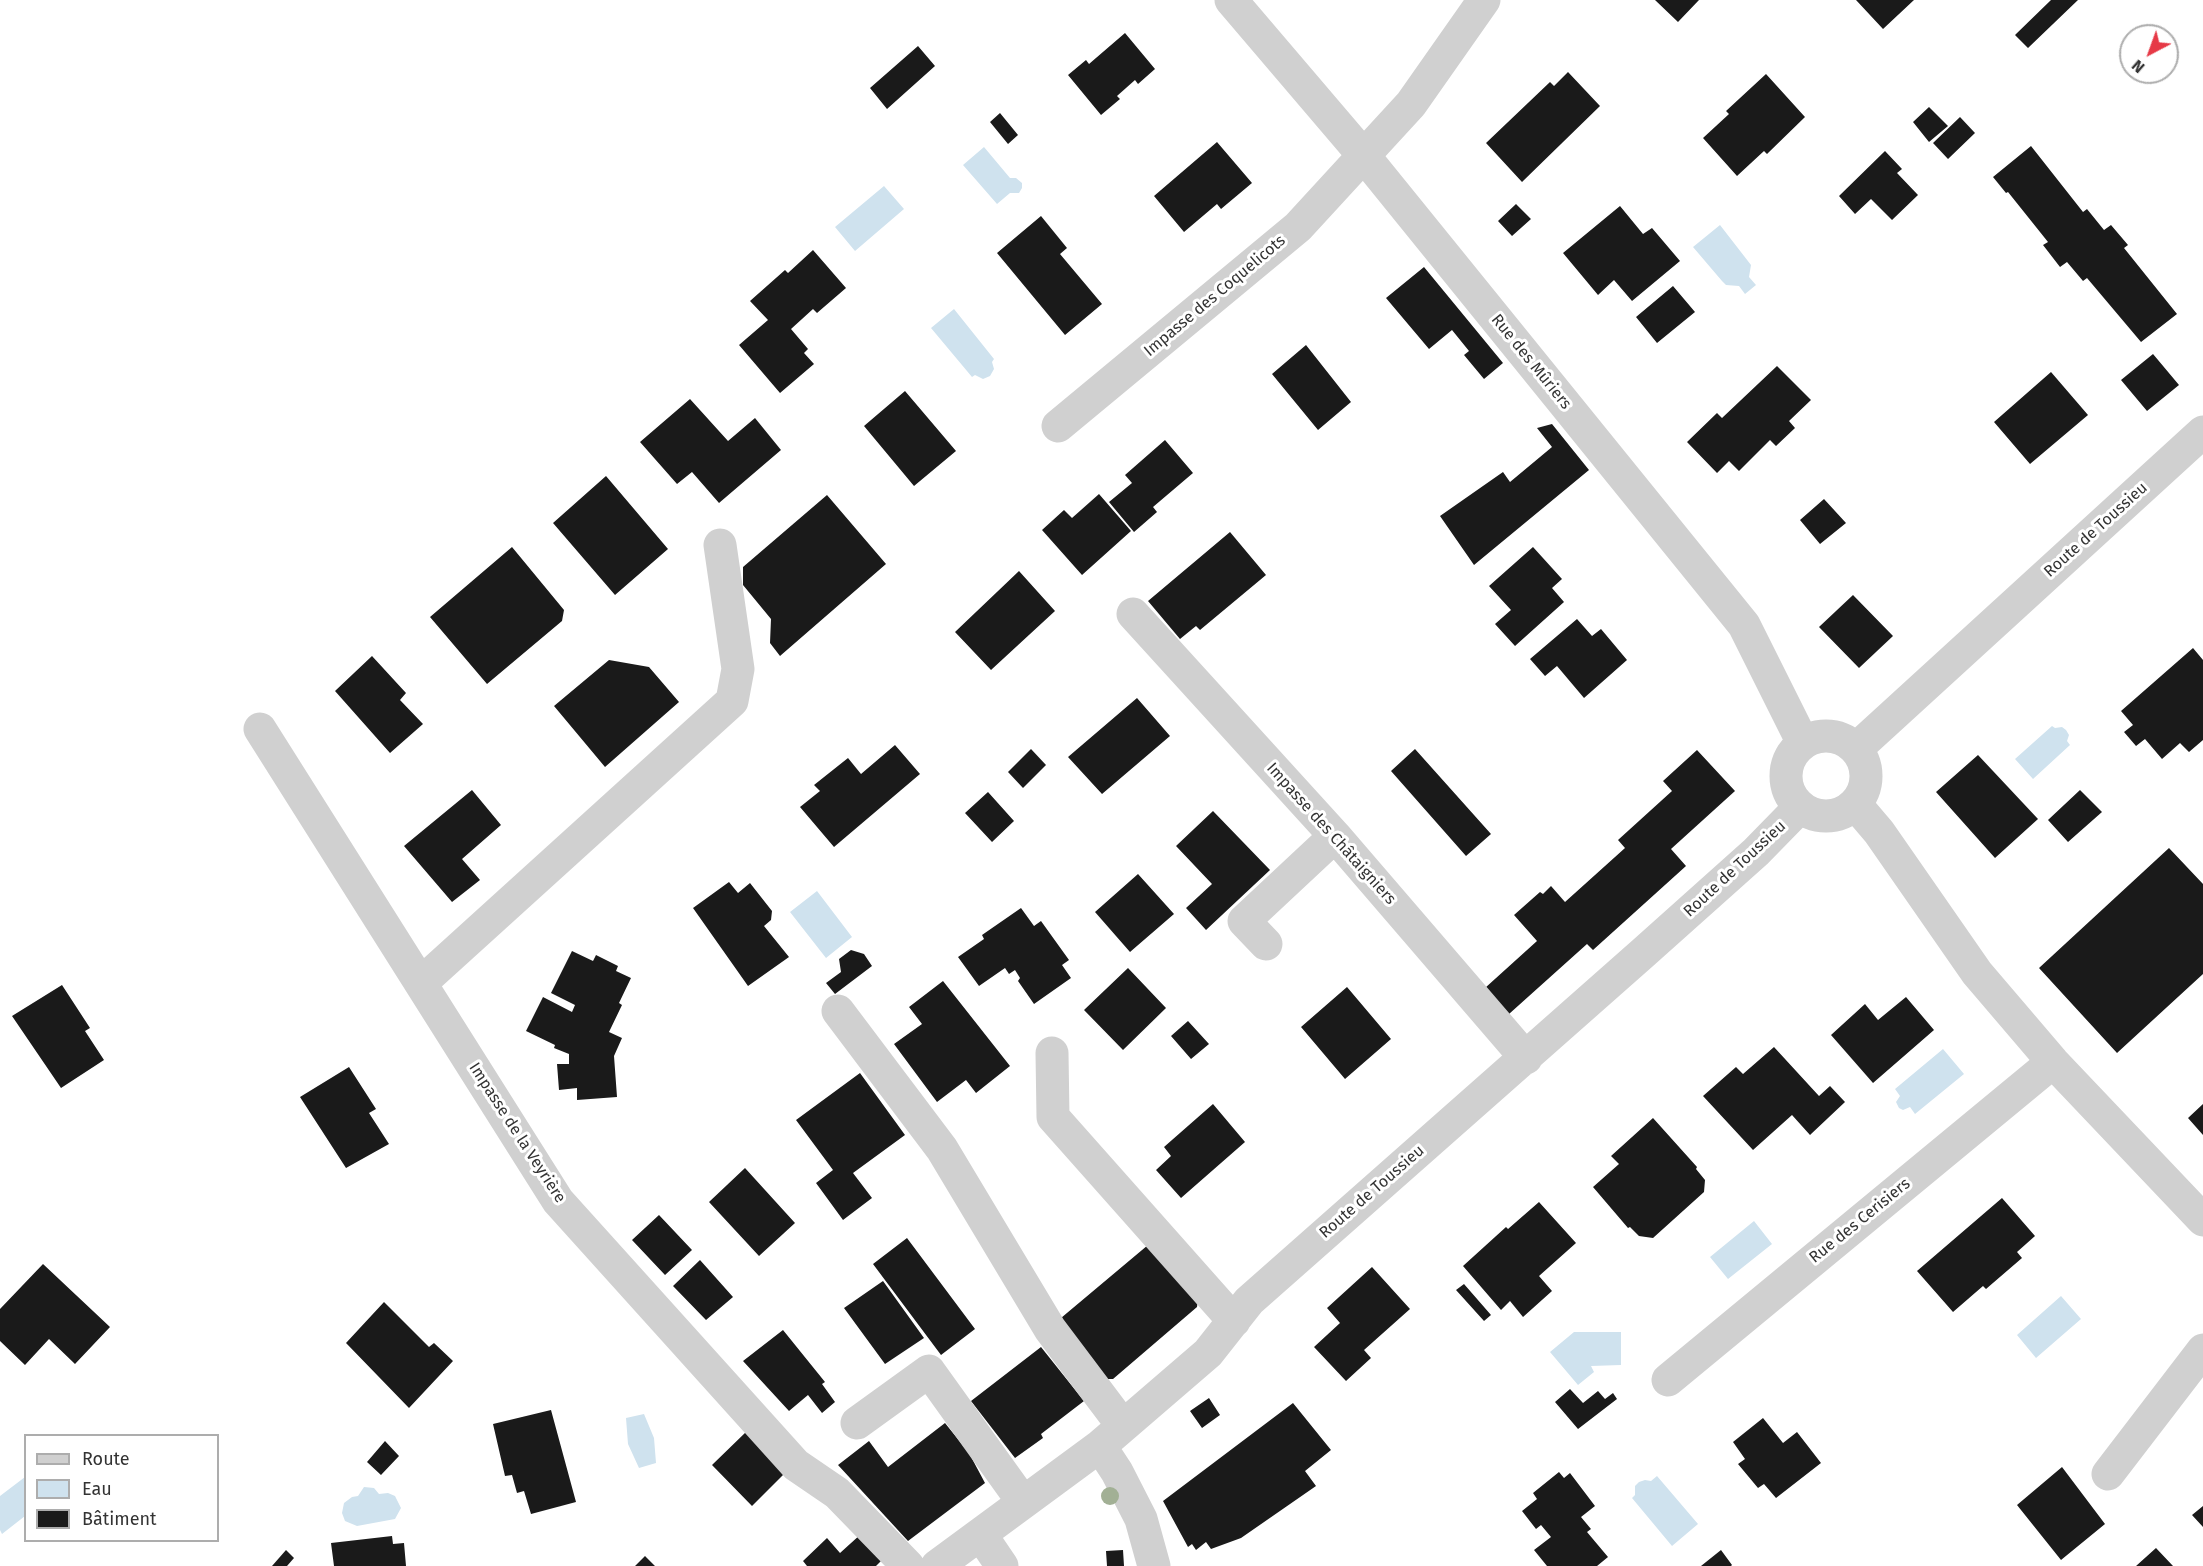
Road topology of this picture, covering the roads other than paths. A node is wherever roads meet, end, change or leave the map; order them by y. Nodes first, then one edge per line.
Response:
1 (1231, 0) edge
2 (1484, 0) edge
3 (1364, 156) junction
4 (1058, 426) dead end
5 (2203, 432) edge
6 (720, 545) dead end
7 (1133, 614) dead end
8 (260, 729) dead end
9 (1803, 743) junction
10 (1856, 749) junction
11 (1856, 805) junction
12 (1799, 808) junction
13 (1335, 836) junction
14 (1266, 944) dead end
15 (421, 983) junction
16 (838, 1011) dead end
17 (1052, 1053) dead end
18 (1526, 1058) junction
19 (2053, 1062) junction
20 (2203, 1220) edge
21 (1234, 1321) junction
22 (2203, 1350) edge
23 (1668, 1380) dead end
24 (857, 1423) dead end
25 (1112, 1436) junction
26 (2108, 1474) dead end
27 (1023, 1502) junction
28 (981, 1534) junction
29 (908, 1566) edge
30 (937, 1566) edge
31 (1002, 1566) edge
32 (1154, 1566) edge

1 - 3 street, Rue des Mûriers
2 - 3 street, Impasse des Coquelicots
3 - 4 street, Impasse des Coquelicots
3 - 9 street, Rue des Mûriers
5 - 10 street, Route de Toussieu
6 - 15 street
7 - 13 street, Impasse des Châtaigniers
8 - 15 street, Impasse de la Veyrière
9 - 10 street
9 - 12 street, Route de Toussieu
10 - 11 street
11 - 12 street, Route de Toussieu
11 - 19 street
12 - 18 street, Route de Toussieu
13 - 14 street
13 - 18 street, Impasse des Châtaigniers
15 - 29 street, Impasse de la Veyrière
16 - 25 street
17 - 21 street
18 - 21 street, Route de Toussieu
19 - 20 street
19 - 23 street, Rue des Cerisiers
21 - 25 street, Route de Toussieu
22 - 26 street
24 - 27 street
25 - 27 street, Route de Toussieu
25 - 32 street
27 - 28 street, Route de Toussieu
28 - 30 street, Route de Toussieu
28 - 31 street

